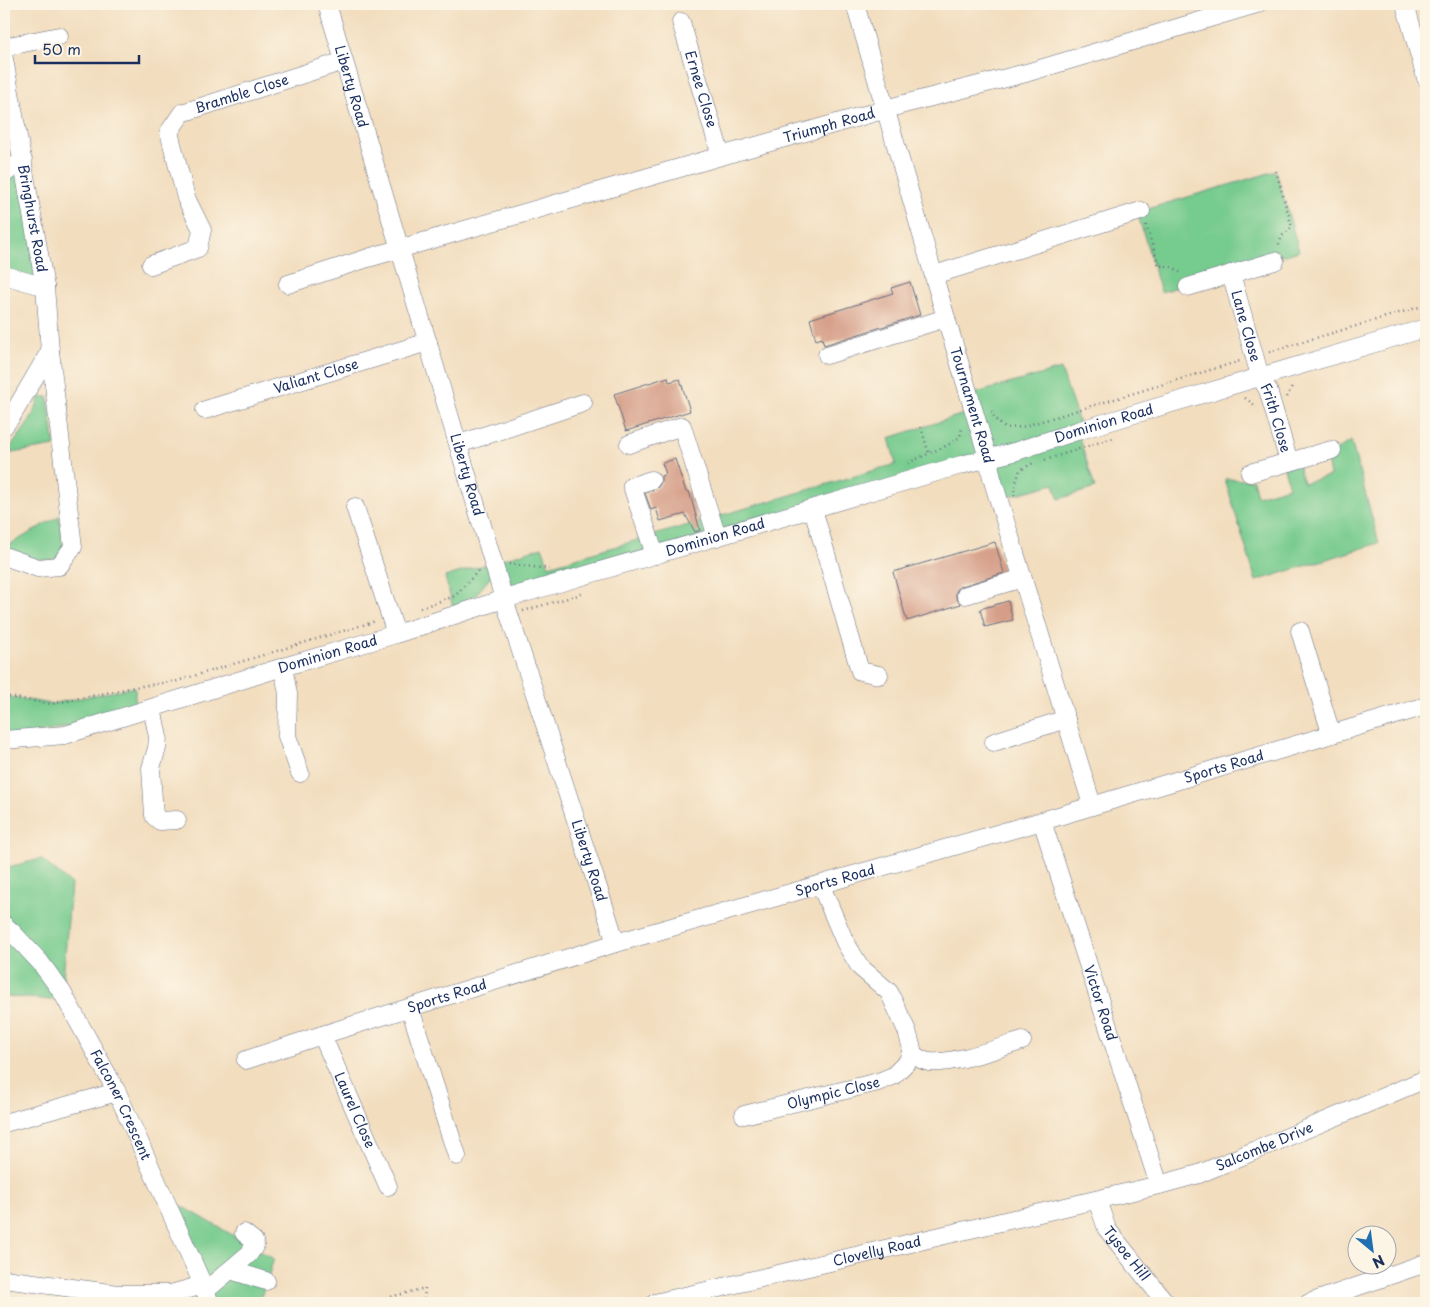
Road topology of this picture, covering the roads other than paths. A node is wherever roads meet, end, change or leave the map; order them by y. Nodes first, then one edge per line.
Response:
1 (327, 4) edge
2 (856, 4) edge
3 (1257, 4) edge
4 (1405, 4) edge
5 (681, 22) dead end
6 (59, 36) dead end
7 (4, 47) edge
8 (4, 59) edge
9 (344, 61) junction
10 (1426, 78) edge
11 (886, 110) junction
12 (721, 156) junction
13 (23, 160) junction
14 (4, 174) edge
15 (1141, 211) road end
16 (401, 249) junction
17 (1275, 261) road end
18 (152, 265) dead end
19 (1231, 274) junction
20 (4, 275) edge
21 (934, 275) junction
22 (288, 284) dead end
23 (45, 287) junction
24 (1188, 287) road end
25 (946, 318) junction
26 (1426, 328) edge
27 (428, 342) junction
28 (50, 351) junction
29 (827, 355) dead end
30 (1260, 376) junction
31 (583, 403) dead end
32 (205, 410) dead end
33 (4, 426) edge
34 (459, 444) junction
35 (629, 444) dead end
36 (1332, 450) dead end
37 (988, 458) junction
38 (1289, 462) junction
39 (1250, 473) dead end
40 (651, 480) dead end
41 (355, 507) dead end
42 (813, 509) junction
43 (717, 537) junction
44 (655, 555) junction
45 (4, 556) edge
46 (1023, 578) junction
47 (966, 595) dead end
48 (507, 607) junction
49 (1300, 631) dead end
50 (396, 634) junction
51 (283, 667) junction
52 (878, 675) dead end
53 (1426, 706) edge
54 (152, 708) junction
55 (1066, 719) junction
56 (1331, 733) junction
57 (4, 740) edge
58 (994, 742) dead end
59 (300, 773) dead end
60 (1092, 805) junction
61 (177, 820) dead end
62 (1042, 821) junction
63 (821, 886) junction
64 (6, 932) edge
65 (616, 943) junction
66 (410, 1008) junction
67 (322, 1035) junction
68 (1022, 1041) dead end
69 (911, 1054) junction
70 (246, 1060) dead end
71 (1426, 1079) edge
72 (117, 1092) junction
73 (744, 1115) dead end
74 (4, 1124) edge
75 (457, 1156) dead end
76 (1160, 1185) junction
77 (388, 1186) dead end
78 (1097, 1200) junction
79 (244, 1233) dead end
80 (1426, 1265) edge
81 (230, 1270) junction
82 (4, 1279) edge
83 (266, 1281) dead end
84 (206, 1293) edge
85 (655, 1303) edge
86 (1166, 1303) edge
87 (1309, 1303) edge

1 - 9 street, Liberty Road
2 - 11 street, Tournament Road
3 - 11 street, Triumph Road
4 - 10 street
5 - 12 street, Ernee Close
6 - 7 street
8 - 13 street, Bringhurst Road
9 - 16 street, Liberty Road
9 - 18 street, Bramble Close
11 - 12 street, Triumph Road
11 - 21 street, Tournament Road
12 - 16 street, Triumph Road
13 - 14 street
13 - 23 street, Bringhurst Road
15 - 21 street
16 - 22 street, Triumph Road
16 - 27 street, Liberty Road
17 - 19 street, Lane Close
19 - 24 street, Lane Close
19 - 30 street, Lane Close
20 - 23 street
21 - 25 street, Tournament Road
23 - 28 street, Bringhurst Road
25 - 29 street
25 - 37 street, Tournament Road
26 - 30 street, Dominion Road
27 - 32 street, Valiant Close
27 - 34 street, Liberty Road
28 - 33 street
28 - 45 street, Bringhurst Road
30 - 37 street, Dominion Road
30 - 38 street, Frith Close
31 - 34 street
34 - 48 street, Liberty Road
35 - 43 street
36 - 38 street, Frith Close
37 - 42 street, Dominion Road
37 - 46 street, Tournament Road
38 - 39 street, Frith Close
40 - 44 street
41 - 50 street
42 - 43 street, Dominion Road
42 - 52 street
43 - 44 street, Dominion Road
44 - 48 street, Dominion Road
46 - 47 street
46 - 55 street, Tournament Road
48 - 50 street, Dominion Road
48 - 65 street, Liberty Road
49 - 56 street
50 - 51 street, Dominion Road
51 - 54 street, Dominion Road
51 - 59 street
53 - 56 street, Sports Road
54 - 57 street, Dominion Road
54 - 61 street
55 - 58 street
55 - 60 street, Tournament Road
56 - 60 street, Sports Road
60 - 62 street, Sports Road
62 - 63 street, Sports Road
62 - 76 street, Victor Road
63 - 65 street, Sports Road
63 - 69 street
64 - 72 street, Falconer Crescent
65 - 66 street, Sports Road
66 - 67 street, Sports Road
66 - 75 street
67 - 70 street, Sports Road
67 - 77 street, Laurel Close
68 - 69 street
69 - 73 street, Olympic Close
71 - 76 street, Salcombe Drive
72 - 74 street
72 - 84 street, Falconer Crescent
76 - 78 street, Salcombe Drive
78 - 85 street, Clovelly Road
78 - 86 street, Tysoe Hill
79 - 81 street
80 - 87 street
81 - 83 street
81 - 84 street
82 - 84 street

